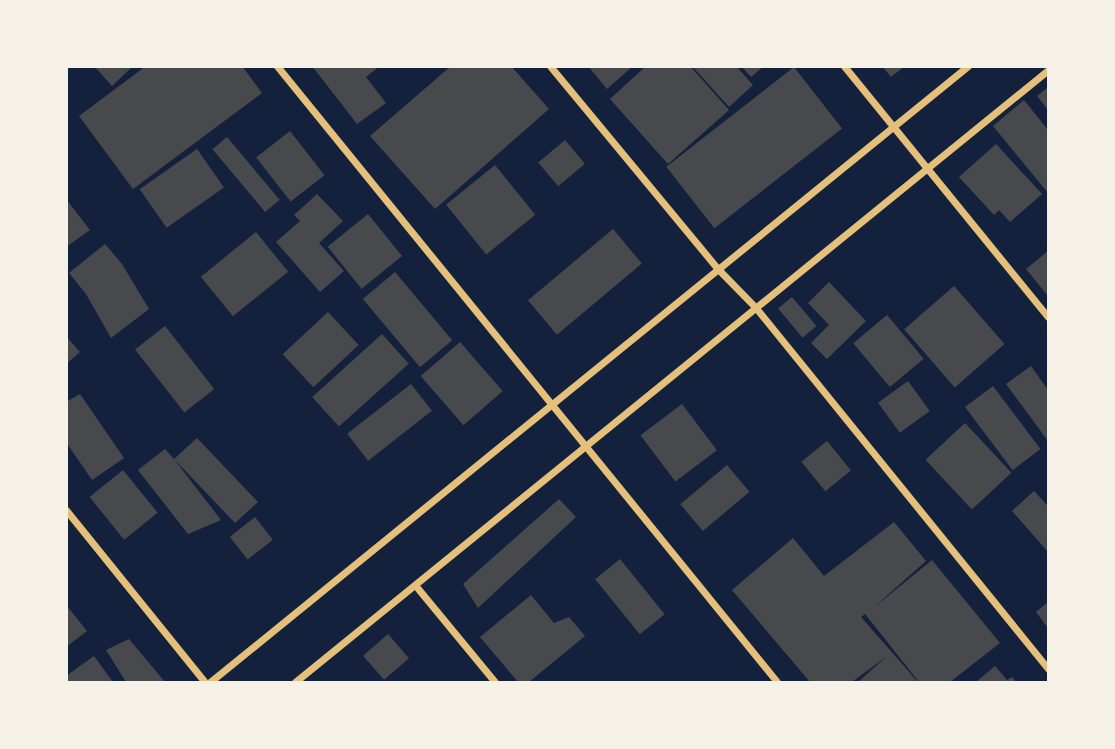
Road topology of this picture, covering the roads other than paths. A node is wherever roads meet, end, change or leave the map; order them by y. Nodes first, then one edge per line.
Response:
1 (277, 66) edge
2 (550, 66) edge
3 (844, 66) edge
4 (968, 66) edge
5 (1048, 70) edge
6 (893, 127) junction
7 (928, 168) junction
8 (718, 269) junction
9 (756, 308) junction
10 (1048, 317) edge
11 (550, 406) junction
12 (586, 447) junction
13 (66, 510) edge
14 (415, 585) junction
15 (1048, 668) edge
16 (208, 682) edge
17 (295, 682) edge
18 (495, 682) edge
19 (777, 682) edge

1 - 11 street
2 - 8 street
3 - 6 street
4 - 6 street
5 - 7 street
6 - 7 street
6 - 8 street
7 - 9 street
7 - 10 street
8 - 9 street
8 - 11 street
9 - 12 street
9 - 15 street
11 - 12 street
11 - 16 street
12 - 14 street
12 - 19 street
13 - 16 street
14 - 17 street
14 - 18 street

